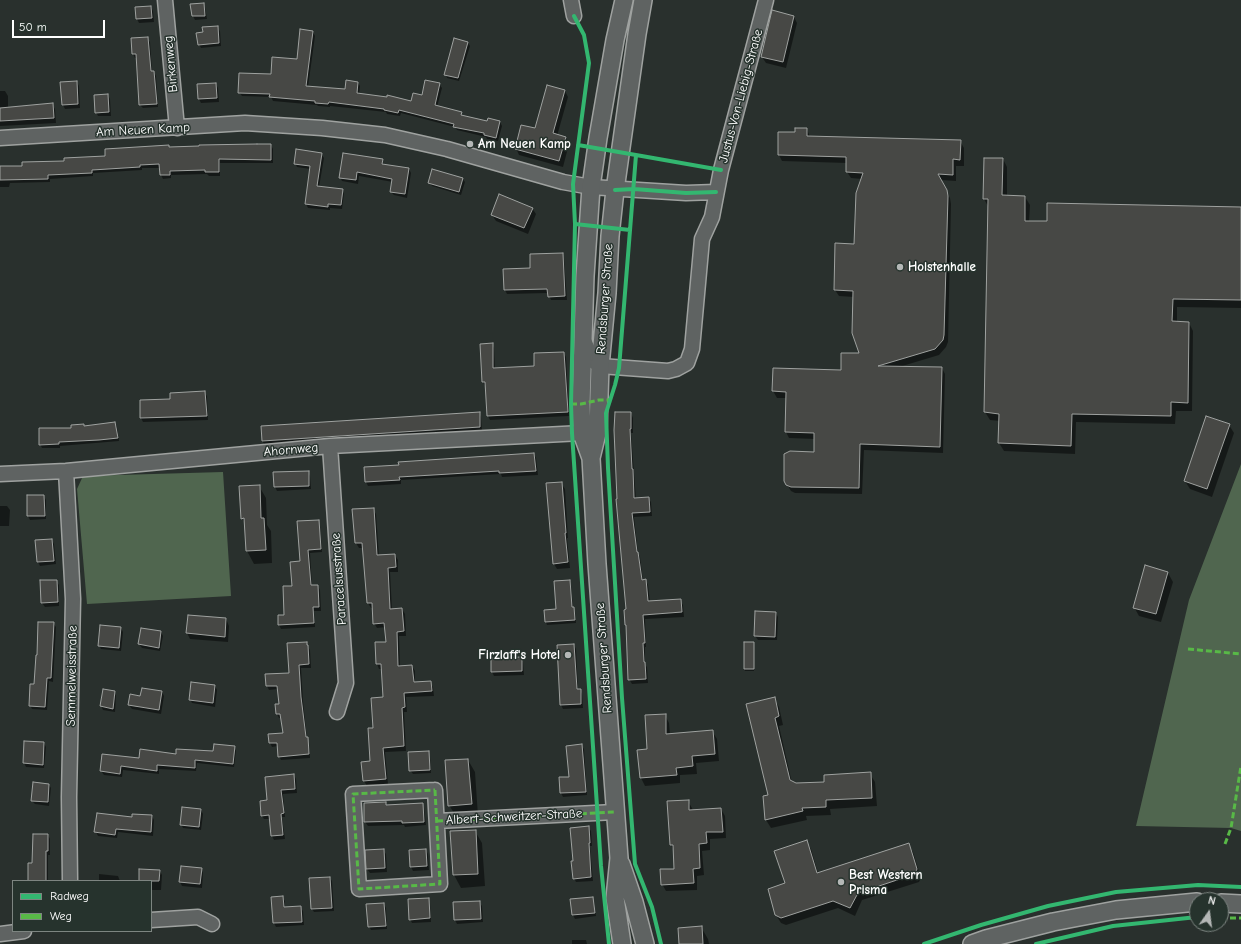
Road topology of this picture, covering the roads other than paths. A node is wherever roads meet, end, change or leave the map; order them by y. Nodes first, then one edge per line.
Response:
1 (165, 0) edge
2 (571, 0) edge
3 (624, 0) edge
4 (643, 0) edge
5 (766, 0) edge
6 (574, 16) dead end
7 (177, 128) junction
8 (0, 138) edge
9 (591, 187) junction
10 (614, 190) junction
11 (716, 192) junction
12 (582, 336) junction
13 (600, 366) junction
14 (582, 388) junction
15 (582, 433) junction
16 (330, 446) junction
17 (591, 458) junction
18 (66, 471) junction
19 (0, 474) edge
20 (337, 712) dead end
21 (615, 812) junction
22 (437, 821) junction
23 (619, 858) junction
24 (70, 880) edge
25 (1189, 903) edge
26 (1229, 903) edge
27 (1241, 904) edge
28 (152, 920) edge
29 (212, 924) dead end
30 (16, 932) edge
31 (0, 934) edge
32 (622, 944) edge
33 (645, 944) edge
34 (972, 944) edge

1 - 7 street, Birkenweg
2 - 6 street
3 - 9 main road, Rendsburger Straße
4 - 10 main road, Rendsburger Straße
5 - 11 street, Justus-Von-Liebig-Straße
7 - 8 street, Am Neuen Kamp
7 - 9 street, Am Neuen Kamp
9 - 10 street
9 - 12 main road, Rendsburger Straße
10 - 11 street
10 - 13 main road, Rendsburger Straße
11 - 13 street, Justus-Von-Liebig-Straße
12 - 13 street, Rendsburger Straße
12 - 14 main road, Rendsburger Straße
13 - 14 street, Rendsburger Straße
13 - 17 main road, Rendsburger Straße
14 - 15 main road, Rendsburger Straße
15 - 16 street, Ahornweg
15 - 17 main road, Rendsburger Straße
16 - 18 street, Ahornweg
16 - 20 street, Paracelsusstraße
17 - 21 main road, Rendsburger Straße
18 - 19 street, Ahornweg
18 - 24 street, Semmelweisstraße
21 - 22 street, Albert-Schweitzer-Straße
21 - 23 main road, Rendsburger Straße
22 - 22 street, Albert-Schweitzer-Straße
23 - 32 main road, Rendsburger Straße
23 - 33 main road, Rendsburger Straße
25 - 34 main road
26 - 27 main road
28 - 29 street
30 - 31 street

